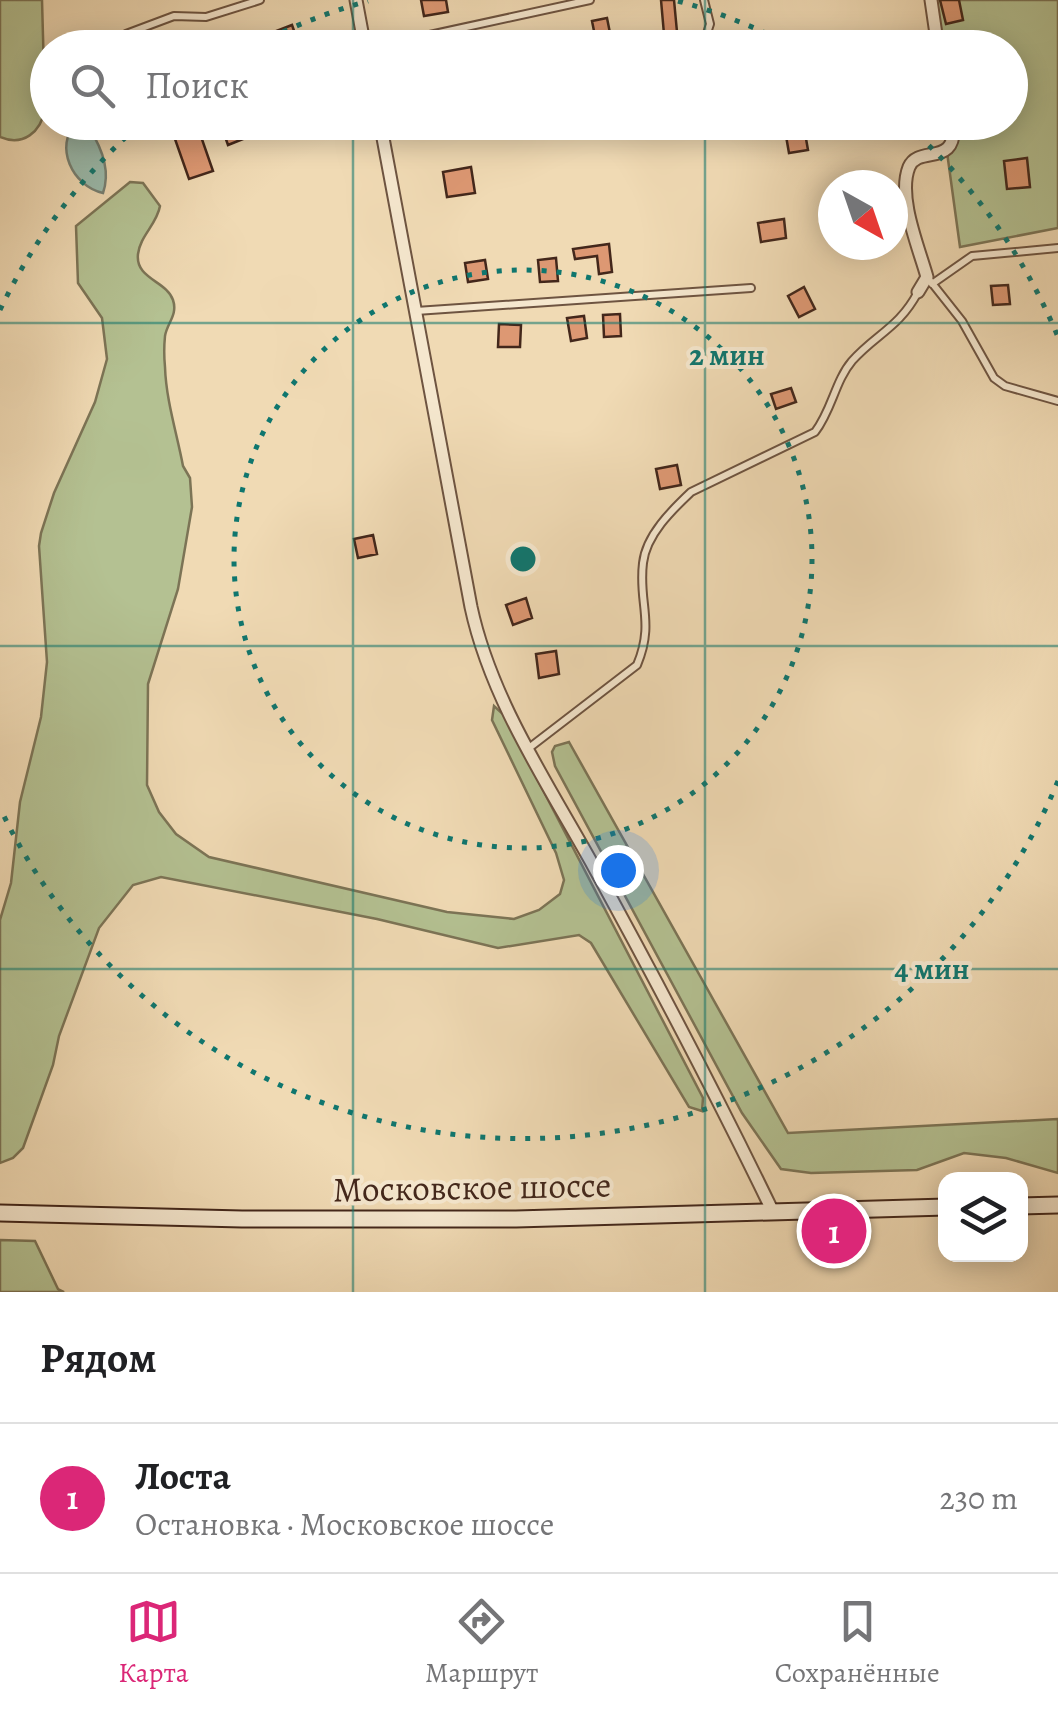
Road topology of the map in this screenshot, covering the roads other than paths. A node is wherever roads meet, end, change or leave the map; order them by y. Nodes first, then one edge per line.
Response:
1 (260, 0) edge
2 (356, 0) edge
3 (590, 0) edge
4 (704, 0) edge
5 (931, 0) edge
6 (137, 30) edge
7 (364, 30) edge
8 (451, 30) edge
9 (708, 30) edge
10 (935, 30) edge
11 (383, 140) edge
12 (951, 140) edge
13 (1058, 248) edge
14 (929, 280) junction
15 (751, 288) dead end
16 (918, 292) joint
17 (416, 310) junction
18 (1058, 401) edge
19 (529, 748) junction
20 (1058, 1205) edge
21 (1028, 1206) edge
22 (938, 1207) edge
23 (772, 1210) junction
24 (0, 1214) edge

1 - 6 lane
2 - 7 street
3 - 8 lane
4 - 9 lane
5 - 10 street
11 - 17 street
12 - 14 street
13 - 14 lane
14 - 16 street
14 - 18 lane
15 - 17 lane
16 - 19 lane
17 - 19 street
19 - 23 street
20 - 21 main road
22 - 23 main road, Московское шоссе
23 - 24 main road, Московское шоссе

